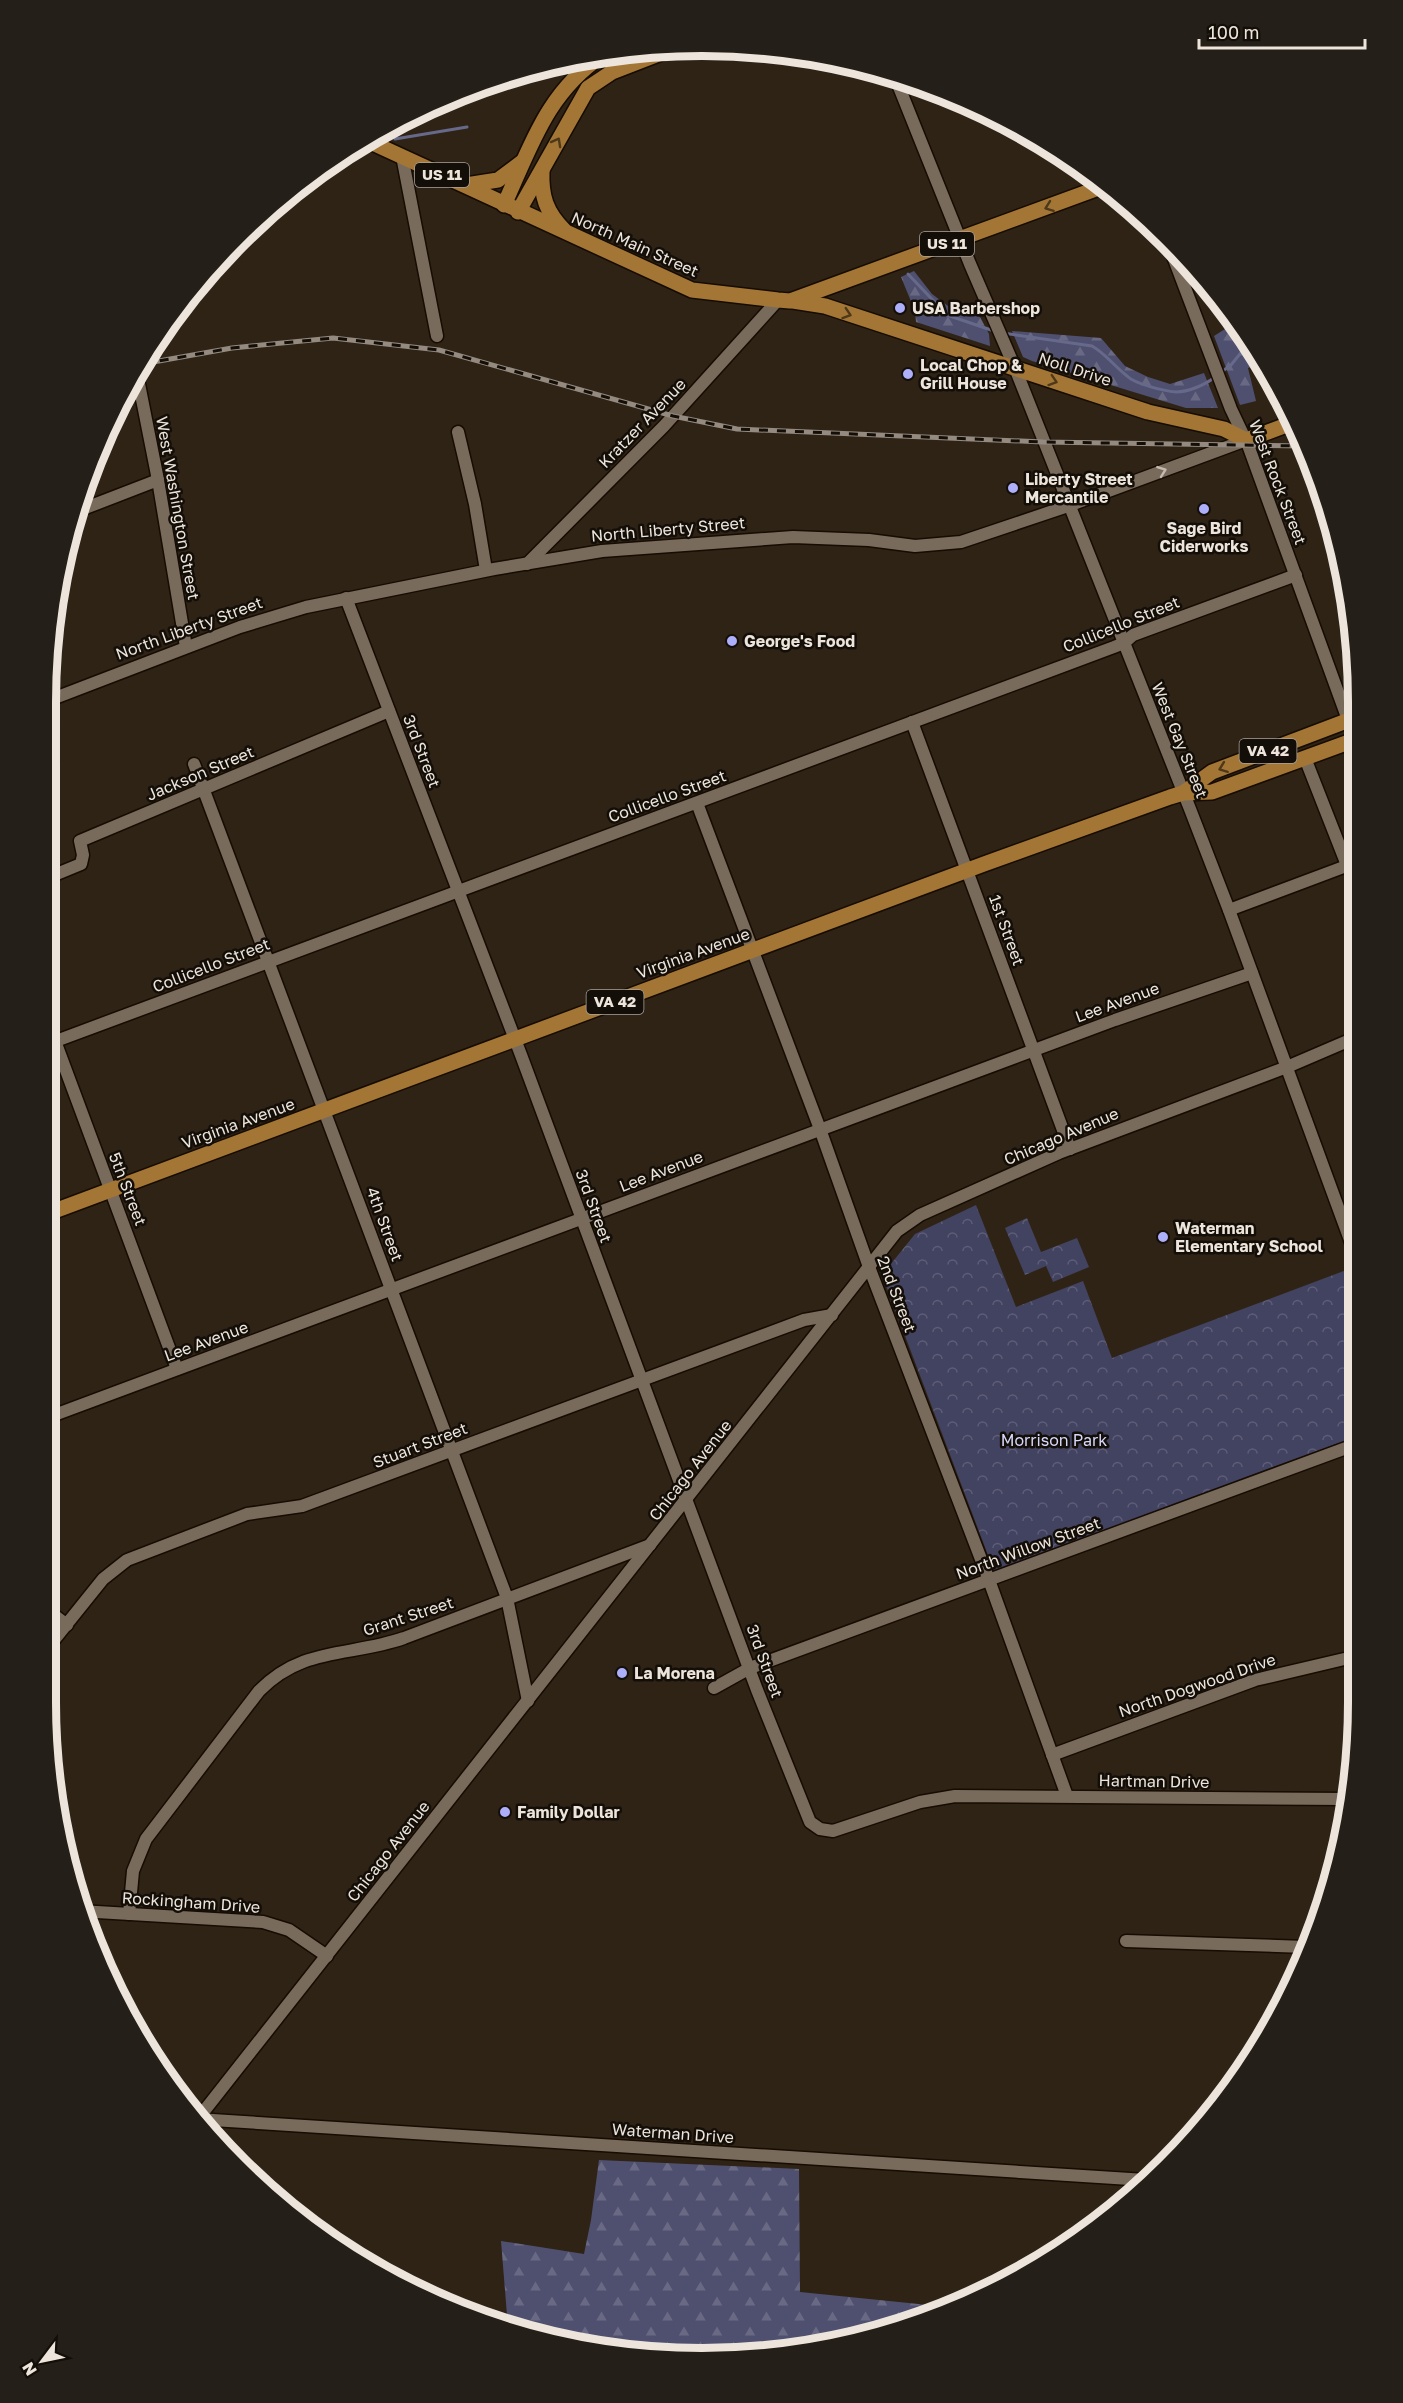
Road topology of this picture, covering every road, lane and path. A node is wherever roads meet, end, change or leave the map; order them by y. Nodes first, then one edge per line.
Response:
1 (648, 58) edge
2 (587, 66) edge
3 (899, 87) edge
4 (375, 144) edge
5 (402, 156) junction
6 (525, 160) junction
7 (542, 169) junction
8 (463, 186) junction
9 (1095, 189) edge
10 (511, 208) junction
11 (568, 234) junction
12 (960, 239) junction
13 (1176, 265) edge
14 (784, 301) junction
15 (437, 336) dead end
16 (1015, 368) junction
17 (139, 384) edge
18 (1285, 425) edge
19 (458, 432) dead end
20 (1246, 440) junction
21 (158, 480) junction
22 (1068, 506) junction
23 (86, 508) edge
24 (527, 564) junction
25 (486, 570) junction
26 (1296, 575) junction
27 (346, 598) junction
28 (1124, 643) junction
29 (186, 647) junction
30 (56, 697) edge
31 (1348, 706) edge
32 (389, 711) junction
33 (1348, 721) edge
34 (912, 722) junction
35 (1348, 742) edge
36 (1305, 758) junction
37 (194, 764) dead end
38 (203, 790) junction
39 (1184, 793) junction
40 (697, 803) junction
41 (1348, 855) edge
42 (1348, 866) edge
43 (967, 870) junction
44 (56, 874) edge
45 (459, 891) junction
46 (1230, 910) junction
47 (753, 950) junction
48 (269, 961) junction
49 (1252, 974) junction
50 (515, 1039) junction
51 (56, 1041) edge
52 (1348, 1041) edge
53 (1034, 1051) junction
54 (56, 1053) edge
55 (1287, 1067) junction
56 (324, 1110) junction
57 (820, 1129) junction
58 (1070, 1149) junction
59 (110, 1190) junction
60 (56, 1210) edge
61 (581, 1218) junction
62 (1348, 1234) edge
63 (869, 1267) junction
64 (391, 1289) junction
65 (832, 1315) junction
66 (177, 1369) junction
67 (642, 1380) junction
68 (56, 1414) edge
69 (1348, 1447) edge
70 (452, 1451) junction
71 (687, 1500) junction
72 (651, 1545) junction
73 (989, 1580) junction
74 (507, 1598) junction
75 (56, 1617) edge
76 (67, 1625) junction
77 (56, 1638) edge
78 (1348, 1658) edge
79 (750, 1668) junction
80 (714, 1688) dead end
81 (528, 1701) junction
82 (1052, 1755) junction
83 (962, 1796) joint
84 (1067, 1796) junction
85 (1340, 1799) edge
86 (91, 1912) edge
87 (129, 1914) junction
88 (1126, 1941) dead end
89 (1299, 1947) edge
90 (327, 1956) junction
91 (203, 2112) edge
92 (211, 2121) edge
93 (1135, 2179) edge

7 -> 1 main road
2 - 6 main road
3 - 12 street, West Gay Street
4 - 5 main road, North Main Street / US 11
5 - 8 main road, North Main Street / US 11
5 - 15 street
6 - 8 main road
6 - 10 main road
7 - 10 main road
7 - 11 main road
8 - 10 main road, North Main Street / US 11
9 -> 12 main road, North Main Street / US 11
10 - 11 main road, North Main Street / US 11
11 - 14 main road, North Main Street / US 11
12 - 14 main road, North Main Street / US 11
12 - 16 street, West Gay Street
13 - 20 street, West Rock Street
14 -> 16 main road, Noll Drive / US 11
14 - 24 street, Kratzer Avenue
16 -> 20 main road, Noll Drive / US 11
16 - 22 street, West Gay Street
17 - 21 street, West Washington Street
18 - 20 main road, North Liberty Street
19 - 25 street
22 -> 20 street, North Liberty Street
20 - 26 street, West Rock Street
21 - 23 street
21 - 29 street, West Washington Street
22 - 24 street, North Liberty Street
22 - 28 street, West Gay Street
24 - 25 street, North Liberty Street
25 - 27 street, North Liberty Street
26 - 28 street, Collicello Street
26 - 31 street, West Rock Street
27 - 29 street, North Liberty Street
27 - 32 street, 3rd Street
28 - 34 street, Collicello Street
28 - 39 street, West Gay Street
29 - 30 street, North Liberty Street
32 - 38 street, Jackson Street
32 - 45 street, 3rd Street
33 -> 39 main road, VA 42
34 - 40 street, Collicello Street
34 - 43 street, 1st Street
35 - 36 main road, VA 42
36 - 39 main road, VA 42
36 - 41 street
37 - 38 street, 4th Street
38 - 44 street, Jackson Street
38 - 48 street, 4th Street
39 - 43 main road, Virginia Avenue / VA 42
39 - 46 street, West Gay Street
40 - 45 street, Collicello Street
40 - 47 street, 2nd Street
42 - 46 street
43 - 47 main road, Virginia Avenue / VA 42
43 - 53 street, 1st Street
45 - 48 street, Collicello Street
45 - 50 street, 3rd Street
46 - 49 street, West Gay Street
47 - 50 main road, Virginia Avenue / VA 42
47 - 57 street, 2nd Street
48 - 51 street, Collicello Street
48 - 56 street, 4th Street
49 - 53 street, Lee Avenue
49 - 55 street, West Gay Street
50 - 56 main road, Virginia Avenue / VA 42
50 - 61 street, 3rd Street
52 - 55 street, Chicago Avenue
53 - 57 street, Lee Avenue
53 - 58 street, 1st Street
54 - 59 street, 5th Street
55 - 58 street, Chicago Avenue
55 - 62 street, West Gay Street
56 - 59 main road, Virginia Avenue / VA 42
56 - 64 street, 4th Street
57 - 61 street, Lee Avenue
57 - 63 street, 2nd Street
58 - 63 street, Chicago Avenue
59 - 60 main road, Virginia Avenue / VA 42
59 - 66 street, 5th Street
61 - 64 street, Lee Avenue
61 - 67 street, 3rd Street
63 - 65 street, Chicago Avenue
63 - 73 street, 2nd Street
64 - 66 street, Lee Avenue
64 - 70 street, 4th Street
65 - 67 street, Stuart Street
65 - 71 street, Chicago Avenue
66 - 68 street, Lee Avenue
67 - 70 street, Stuart Street
67 - 71 street, 3rd Street
69 - 73 street, North Willow Street
70 - 74 street, 4th Street
70 - 76 street, Stuart Street
71 - 72 street, Chicago Avenue
71 - 79 street, 3rd Street
72 - 74 street, Grant Street
72 - 81 street, Chicago Avenue
73 - 79 street, North Willow Street
73 - 82 street, 2nd Street
74 - 81 street, 4th Street
74 - 87 street, Grant Street
75 - 76 street
76 - 77 street, Stuart Street
78 - 82 street, North Dogwood Drive
79 - 80 street, North Willow Street
79 - 83 street, 3rd Street
81 - 90 street, Chicago Avenue
82 - 84 street, 2nd Street
83 - 84 street, Hartman Drive
84 - 85 street, Hartman Drive
86 - 87 street, Rockingham Drive
87 - 90 street, Rockingham Drive
88 - 89 street
90 - 91 street, Chicago Avenue
92 - 93 street, Waterman Drive

